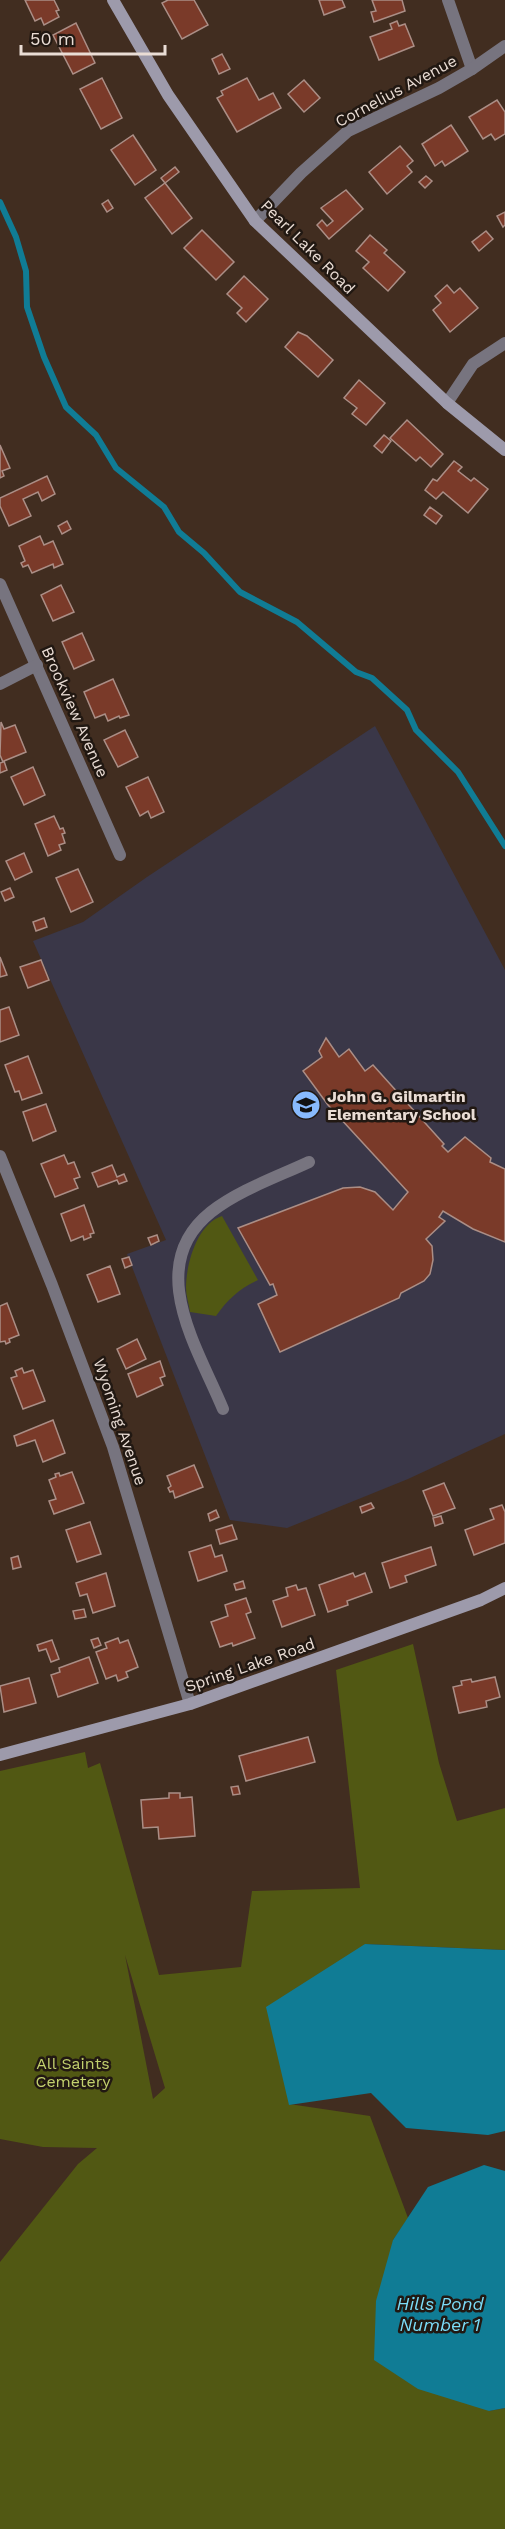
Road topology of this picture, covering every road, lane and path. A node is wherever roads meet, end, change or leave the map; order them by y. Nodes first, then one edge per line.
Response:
1 (113, 0) edge
2 (448, 0) edge
3 (505, 46) edge
4 (472, 69) junction
5 (255, 220) junction
6 (505, 343) edge
7 (447, 403) junction
8 (505, 450) edge
9 (0, 584) edge
10 (37, 665) junction
11 (0, 684) edge
12 (120, 855) dead end
13 (0, 1156) edge
14 (309, 1162) dead end
15 (223, 1410) dead end
16 (505, 1588) edge
17 (190, 1704) junction
18 (0, 1755) edge

1 - 5 main road, Pearl Lake Road
2 - 4 street
3 - 4 street, Cornelius Avenue
4 - 5 street, Cornelius Avenue
5 - 7 main road, Pearl Lake Road
6 - 7 street
7 - 8 main road, Pearl Lake Road
9 - 10 street, Brookview Avenue
10 - 11 street
10 - 12 street, Brookview Avenue
13 - 17 street, Wyoming Avenue
14 - 15 street
16 - 17 main road, Spring Lake Road
17 - 18 main road, Spring Lake Road

